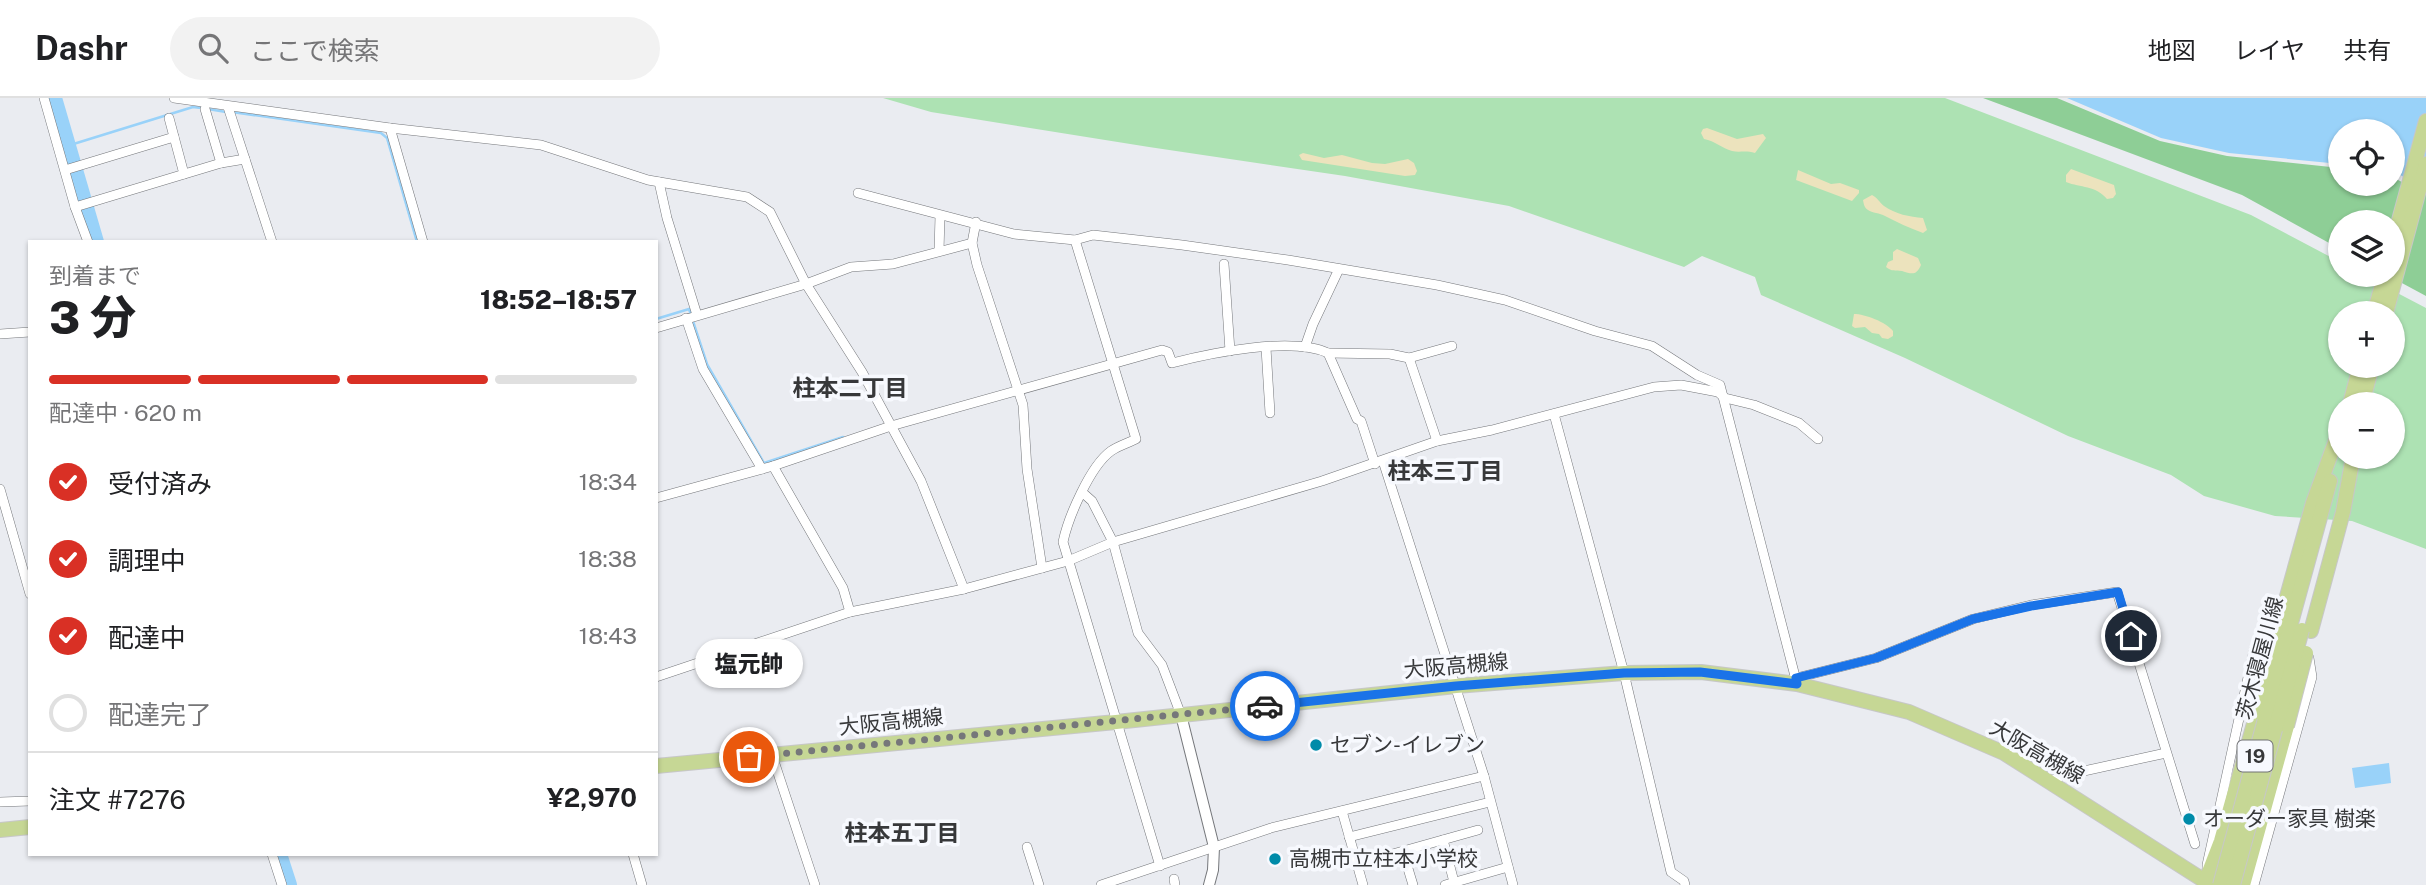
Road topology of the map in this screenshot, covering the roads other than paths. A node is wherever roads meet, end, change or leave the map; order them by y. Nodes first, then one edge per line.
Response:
1 (44, 98) edge
2 (174, 98) edge
3 (228, 107) junction
4 (205, 109) dead end
5 (169, 118) dead end
6 (2426, 121) edge
7 (390, 128) junction
8 (174, 136) junction
9 (245, 159) junction
10 (220, 163) junction
11 (2426, 164) edge
12 (65, 170) junction
13 (184, 174) junction
14 (659, 182) junction
15 (858, 193) dead end
16 (75, 207) junction
17 (2402, 210) edge
18 (940, 216) junction
19 (976, 222) junction
20 (87, 240) edge
21 (271, 240) edge
22 (423, 240) edge
23 (1075, 240) junction
24 (972, 243) junction
25 (939, 251) junction
26 (1224, 264) dead end
27 (1339, 269) junction
28 (806, 284) junction
29 (2389, 301) edge
30 (697, 315) junction
31 (686, 318) junction
32 (658, 327) edge
33 (28, 332) edge
34 (0, 334) edge
35 (1452, 346) dead end
36 (1305, 347) junction
37 (1266, 348) junction
38 (1230, 351) junction
39 (1328, 353) junction
40 (1409, 358) junction
41 (1114, 363) junction
42 (1019, 389) junction
43 (1725, 398) junction
44 (1270, 413) dead end
45 (1554, 414) junction
46 (891, 426) junction
47 (1818, 439) dead end
48 (1437, 441) junction
49 (2328, 462) edge
50 (1379, 463) junction
51 (768, 468) junction
52 (2334, 469) edge
53 (2343, 469) edge
54 (2351, 469) edge
55 (0, 489) edge
56 (1083, 493) junction
57 (658, 497) edge
58 (1114, 542) junction
59 (1068, 561) junction
60 (2313, 565) junction
61 (1042, 569) junction
62 (28, 587) edge
63 (964, 589) junction
64 (850, 612) junction
65 (2295, 628) junction
66 (1624, 673) junction
67 (658, 676) edge
68 (1797, 681) junction
69 (1456, 686) junction
70 (1181, 715) junction
71 (1116, 722) junction
72 (2166, 753) junction
73 (772, 755) junction
74 (658, 766) edge
75 (1484, 776) junction
76 (2050, 782) junction
77 (28, 800) edge
78 (0, 802) edge
79 (1490, 802) junction
80 (1342, 811) junction
81 (28, 827) edge
82 (0, 830) edge
83 (1478, 830) dead end
84 (1349, 837) junction
85 (1443, 841) junction
86 (2195, 844) dead end
87 (1027, 847) dead end
88 (1214, 847) junction
89 (1403, 852) junction
90 (273, 856) edge
91 (634, 856) edge
92 (1357, 864) junction
93 (1160, 866) junction
94 (1508, 867) junction
95 (1450, 884) edge
96 (2210, 884) edge
97 (282, 885) edge
98 (642, 885) edge
99 (815, 885) edge
100 (1039, 885) edge
101 (1101, 885) edge
102 (1209, 885) edge
103 (1363, 885) edge
104 (1413, 885) edge
105 (1513, 885) edge
106 (1685, 885) edge
107 (2233, 885) edge
108 (2243, 885) edge
109 (2254, 885) edge

1 - 12 street
2 - 3 street
3 - 7 street
3 - 9 street
4 - 10 street
5 - 8 street
6 - 17 main road
7 - 14 street
7 - 22 street
8 - 12 street
8 - 13 street
9 - 10 street
9 - 21 street
10 - 13 street
11 - 29 main road
12 - 16 street
13 - 16 street
14 - 28 street
14 - 30 street
15 - 18 street
16 - 20 street
18 - 19 street
18 - 25 street
19 - 23 street
19 - 24 street
23 - 27 street
23 - 41 street
24 - 25 street
24 - 42 street
25 - 28 street
26 - 38 street
27 - 36 street
27 - 43 street
28 - 30 street
28 - 46 street
30 - 31 street
31 - 32 street
31 - 51 street
33 - 34 street
35 - 40 street
36 - 37 street
36 - 39 street
37 - 38 street
37 - 44 street
38 - 41 street
39 - 40 street
39 - 50 street
40 - 48 street
41 - 42 street
41 - 56 street
42 - 46 street
42 - 61 street
43 - 45 street
43 - 47 street
43 - 68 street
45 - 48 street
45 - 66 street
46 - 51 street
46 - 63 street
48 - 50 street
49 - 60 main road
50 - 58 street
50 - 69 street
51 - 57 street
51 - 64 street
52 - 60 main road
53 - 60 main road
54 - 60 main road
55 - 62 street
56 - 58 street
56 - 59 street
58 - 59 street
58 - 70 street
59 - 61 street
59 - 71 street
60 - 65 main road
60 - 65 main road
61 - 63 street
63 - 64 street
64 - 67 street
65 - 96 main road, 茨木寝屋川線 / 19, bridge
65 - 96 main road, bridge
65 - 107 main road, 茨木寝屋川線 / 19, bridge
65 - 108 main road, bridge
66 - 68 main road, 大阪高槻線
66 - 69 main road, 大阪高槻線
66 - 106 street
68 - 72 street
68 - 76 main road, 大阪高槻線
69 - 70 main road, 大阪高槻線
69 - 75 street
70 - 71 main road, 大阪高槻線
70 - 88 street
71 - 73 main road, 大阪高槻線
71 - 93 street
72 - 76 street
72 - 86 street
73 - 74 main road, 大阪高槻線
73 - 99 street
75 - 79 street
75 - 80 street
76 - 96 main road, 大阪高槻線
77 - 78 street
79 - 84 street
79 - 94 street
80 - 84 street
80 - 88 street
81 - 82 main road
83 - 85 street
84 - 92 street
85 - 89 street
85 - 95 street
87 - 100 street
88 - 93 street
88 - 102 street
89 - 92 street
89 - 104 street
90 - 97 street
91 - 98 street
92 - 103 street
93 - 101 street
94 - 95 street
94 - 105 street
96 - 109 street

